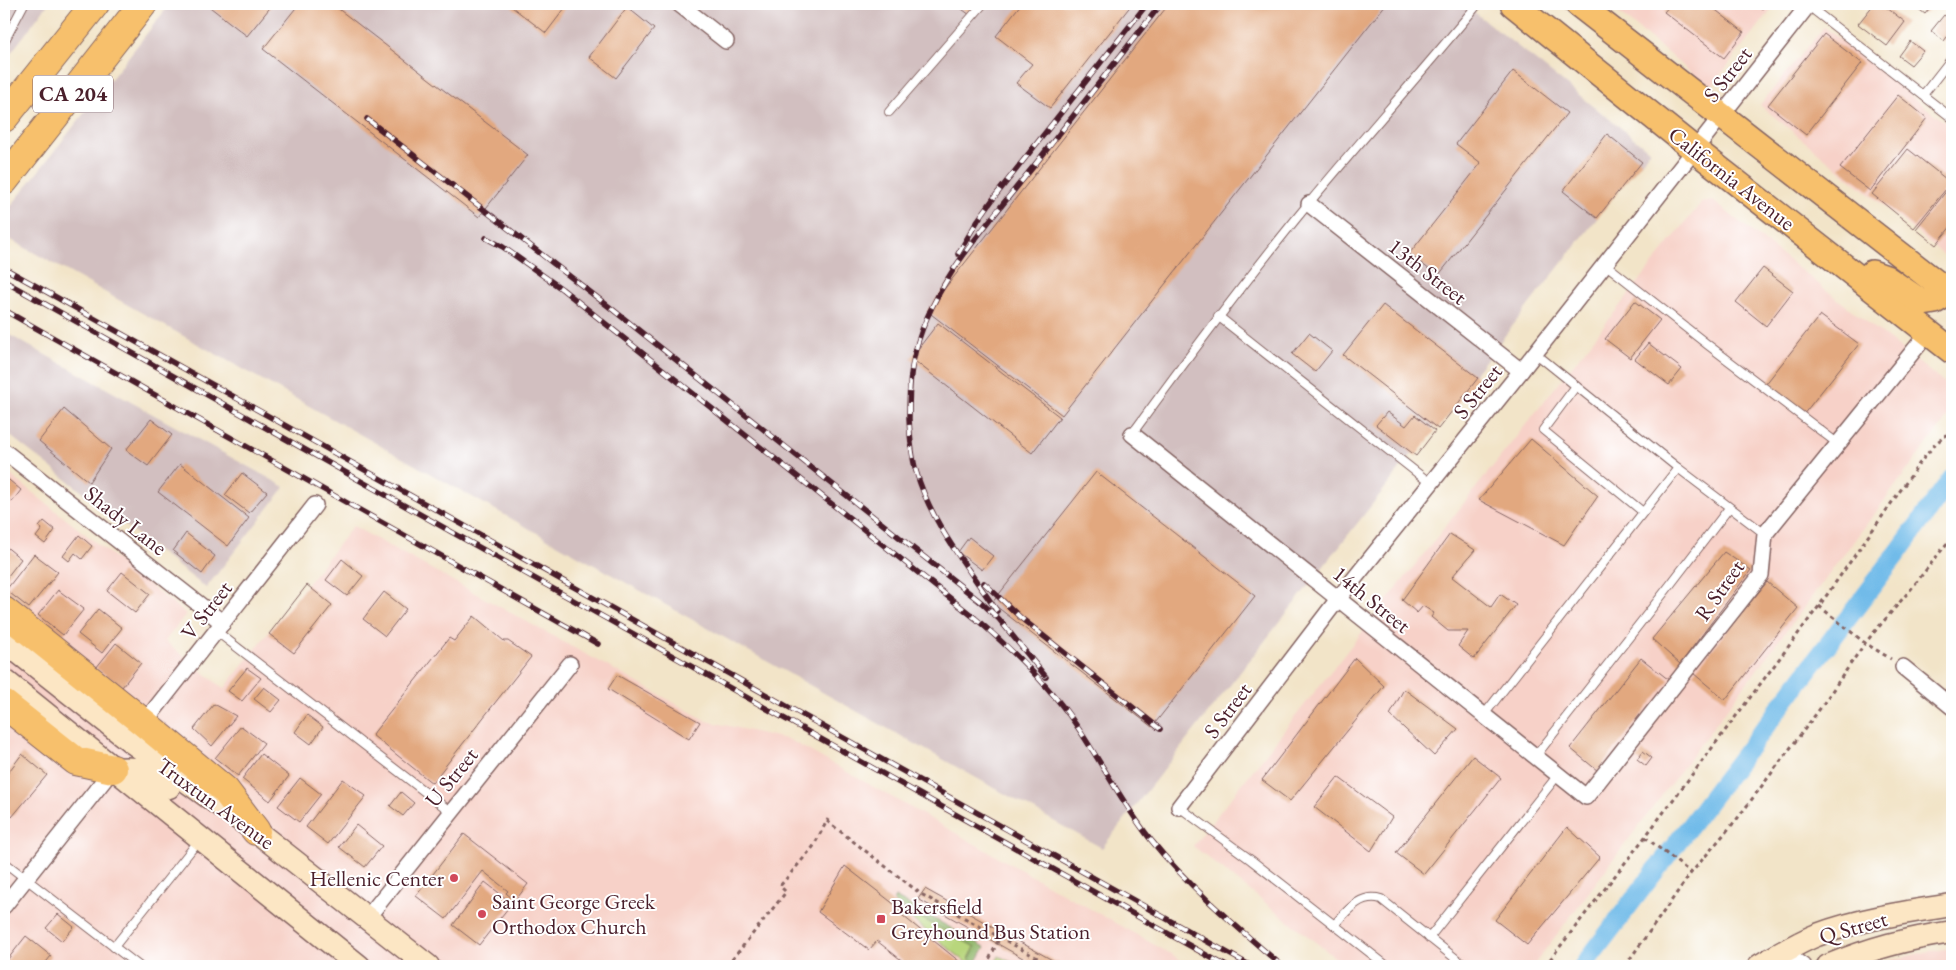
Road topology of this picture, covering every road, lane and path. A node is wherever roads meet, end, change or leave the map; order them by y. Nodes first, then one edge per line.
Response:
1 (24, 4) edge
2 (95, 4) edge
3 (143, 4) edge
4 (679, 4) edge
5 (983, 4) edge
6 (1478, 4) edge
7 (1513, 4) edge
8 (1578, 4) edge
9 (1808, 4) edge
10 (726, 41) dead end
11 (4, 42) edge
12 (1952, 58) edge
13 (1923, 95) junction
14 (889, 112) dead end
15 (1721, 116) junction
16 (4, 118) edge
17 (1952, 118) edge
18 (1696, 150) junction
19 (4, 181) edge
20 (1309, 204) junction
21 (1605, 264) junction
22 (1845, 267) junction
23 (1951, 292) edge
24 (1218, 316) junction
25 (1952, 328) edge
26 (1928, 333) junction
27 (1535, 352) junction
28 (1952, 352) edge
29 (1521, 371) junction
30 (1576, 386) junction
31 (1952, 431) edge
32 (1132, 434) joint
33 (1837, 443) junction
34 (4, 451) edge
35 (1678, 468) junction
36 (1430, 483) junction
37 (315, 505) dead end
38 (1729, 508) junction
39 (1644, 512) junction
40 (1765, 534) junction
41 (1952, 537) edge
42 (1338, 600) junction
43 (1819, 606) junction
44 (4, 612) edge
45 (219, 627) junction
46 (4, 641) edge
47 (1865, 643) junction
48 (570, 664) dead end
49 (1904, 667) joint
50 (4, 680) edge
51 (4, 704) edge
52 (1952, 707) edge
53 (1483, 716) junction
54 (137, 731) junction
55 (1535, 757) junction
56 (113, 769) junction
57 (1558, 775) junction
58 (1586, 797) joint
59 (1180, 807) joint
60 (451, 812) junction
61 (256, 831) junction
62 (1645, 837) junction
63 (200, 839) junction
64 (4, 862) edge
65 (1691, 873) junction
66 (25, 879) junction
67 (1952, 905) edge
68 (4, 906) edge
69 (1897, 914) junction
70 (367, 918) junction
71 (1334, 925) junction
72 (1952, 932) edge
73 (1000, 937) junction
74 (1429, 938) junction
75 (114, 947) junction
76 (1782, 952) junction
77 (139, 966) edge
78 (359, 966) edge
79 (428, 966) edge
80 (727, 966) edge
81 (986, 966) edge
82 (1052, 966) edge
83 (1387, 966) edge
84 (1466, 966) edge
85 (1545, 966) edge
86 (1625, 966) edge
87 (1760, 966) edge
88 (1803, 966) edge
89 (1818, 966) edge
90 (1828, 966) edge

1 - 11 lane
2 - 16 highway, CA 204
3 - 19 highway, CA 204
4 - 10 street
5 - 14 lane
6 - 20 lane
7 - 18 main road, California Avenue
8 - 15 main road, California Avenue
9 - 13 lane
9 - 15 street, S Street
12 - 13 lane
13 - 17 lane
15 - 18 street, S Street
15 - 23 main road, California Avenue
18 - 21 street, S Street
18 - 22 main road, California Avenue
20 - 24 lane
20 - 29 street, 13th Street
21 - 27 street, S Street
21 - 33 lane
22 - 23 main road
22 - 26 main road, California Avenue
24 - 32 lane
24 - 36 lane
25 - 26 main road
26 - 28 main road, California Avenue
26 - 33 street
27 - 29 street, S Street
27 - 30 lane
29 - 36 street, S Street
30 - 35 lane
30 - 39 lane
31 - 43 path
32 - 42 street, 14th Street
33 - 40 street
34 - 45 street, Shady Lane
35 - 38 lane
35 - 39 lane
36 - 42 street, S Street
37 - 45 street, V Street
38 - 40 lane
38 - 55 lane
39 - 53 lane
40 - 58 street, R Street
41 - 47 path
42 - 53 street, 14th Street
42 - 59 street, S Street
43 - 47 path
43 - 62 path
44 - 54 highway
45 - 54 street, V Street
45 - 60 lane
46 - 54 main road
47 - 49 path
47 - 65 path
48 - 60 street, U Street
49 - 52 street
50 - 56 main road, Truxtun Avenue
51 - 56 highway
53 - 55 street, 14th Street
54 - 61 highway
55 - 57 street, 14th Street
56 - 61 main road
56 - 63 main road, Truxtun Avenue
56 - 66 street
57 - 58 street, 14th Street
57 - 74 lane
59 - 71 lane
60 - 70 street, U Street
61 - 70 main road, Truxtun Avenue
62 - 65 path
62 - 85 path
63 - 75 lane
63 - 78 main road, Truxtun Avenue
64 - 66 lane
65 - 86 path
66 - 68 street
66 - 75 lane
67 - 69 main road, Q Street
69 - 76 main road, Q Street
69 - 89 main road
70 - 79 main road, Truxtun Avenue
71 - 74 lane
71 - 83 lane
72 - 90 main road, Q Street
73 - 80 path
73 - 81 path
73 - 82 path
74 - 84 lane
75 - 77 lane
76 - 87 main road, Q Street
76 - 88 street

